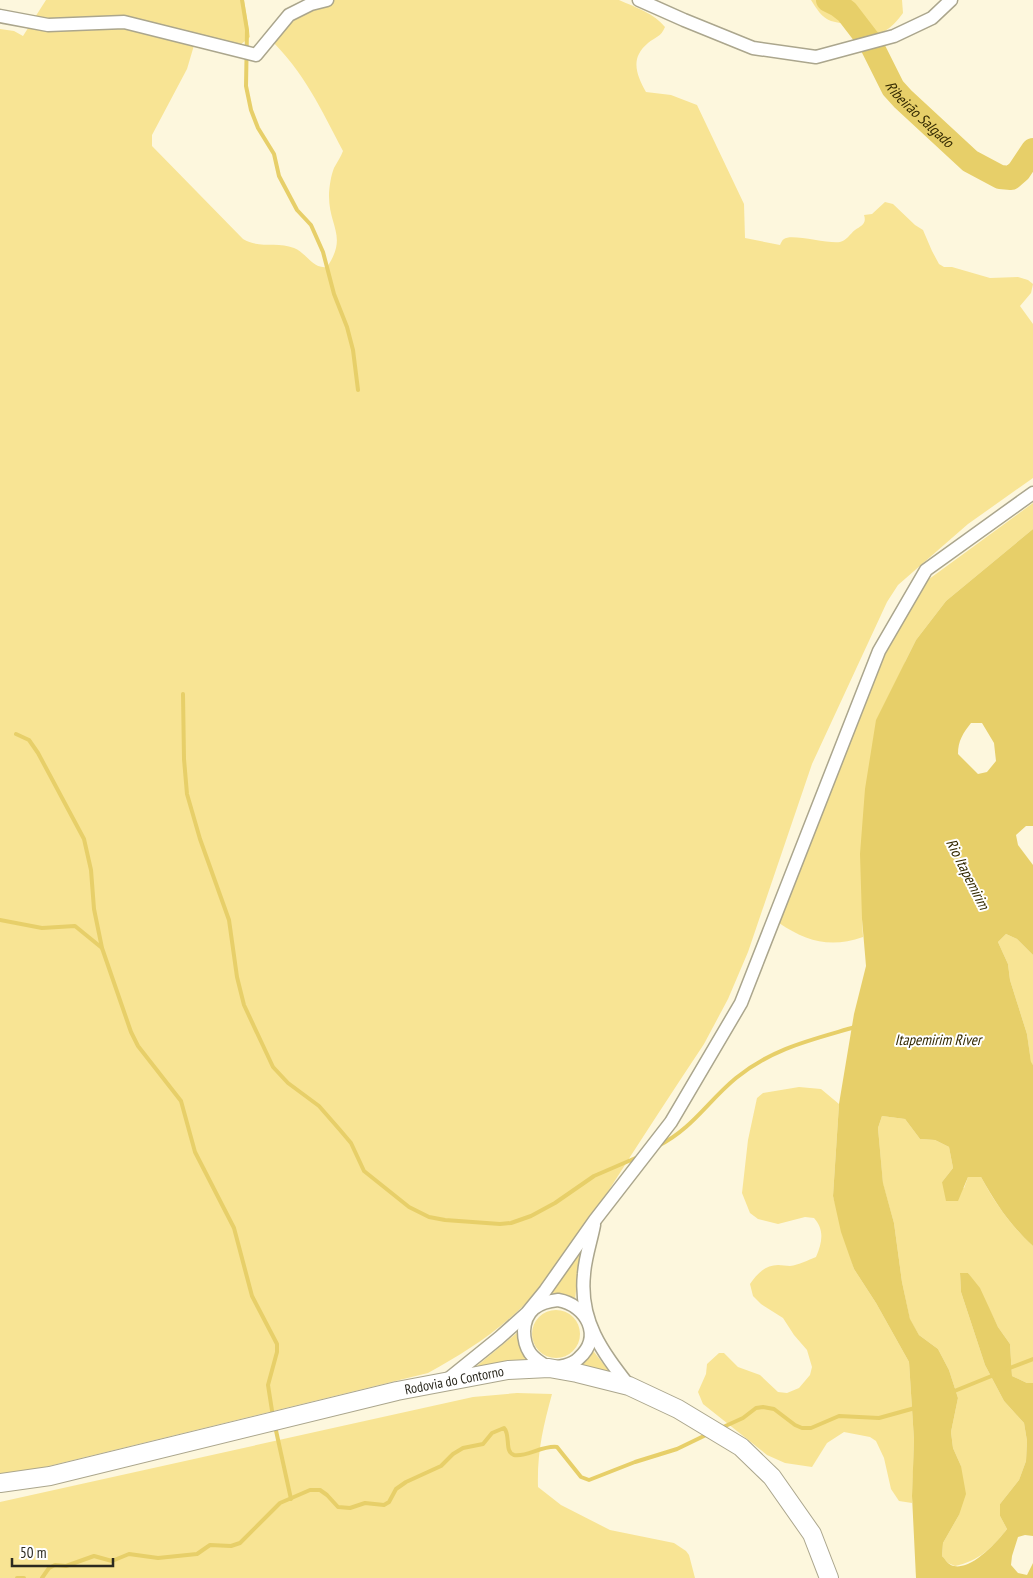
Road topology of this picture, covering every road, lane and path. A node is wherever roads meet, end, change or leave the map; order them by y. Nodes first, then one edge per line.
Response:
1 (327, 0) edge
2 (639, 0) edge
3 (951, 0) edge
4 (0, 16) edge
5 (1033, 493) edge
6 (595, 1220) junction
7 (527, 1313) junction
8 (588, 1324) junction
9 (549, 1368) junction
10 (443, 1383) junction
11 (629, 1386) junction
12 (0, 1483) edge
13 (829, 1578) edge

1 - 4 street
2 - 3 street
5 - 6 street
6 - 7 street
6 - 8 street
7 - 8 street
7 - 9 street
7 - 10 street
8 - 9 street
8 - 11 street
9 - 10 main road, Rodovia do Contorno
9 - 11 main road, Rodovia do Contorno
10 - 12 main road, Rodovia do Contorno
11 - 13 main road, Rodovia do Contorno

